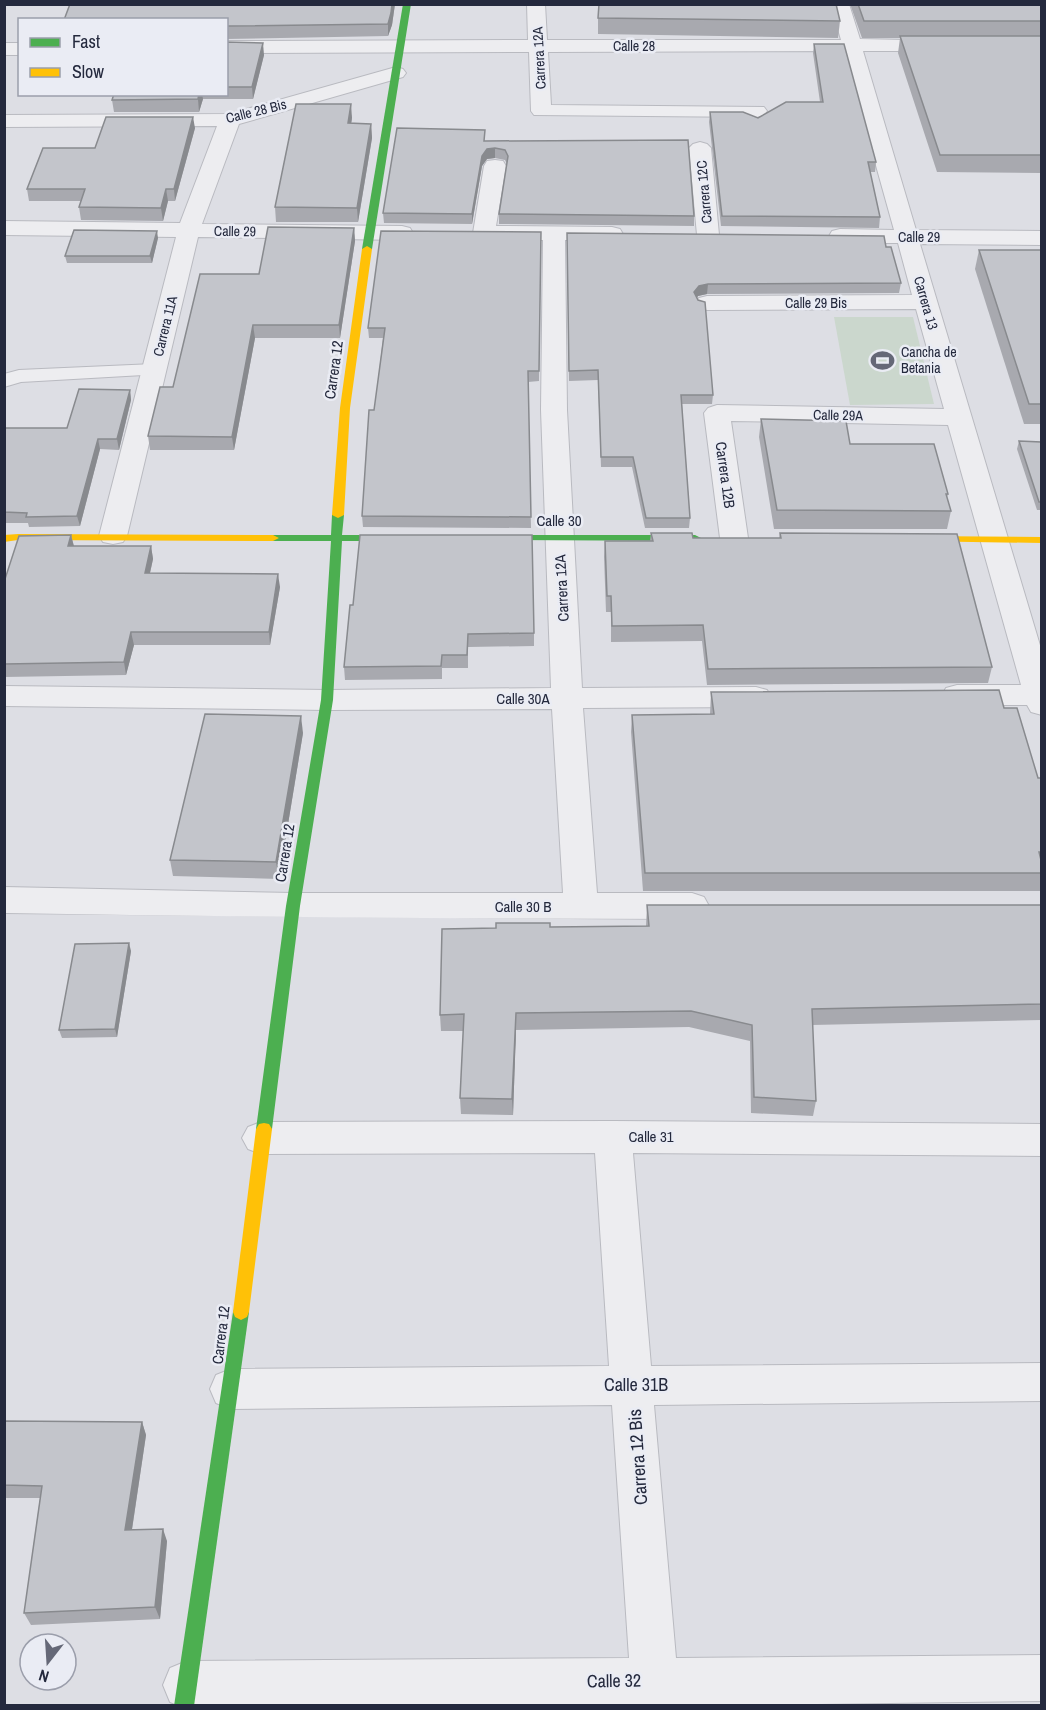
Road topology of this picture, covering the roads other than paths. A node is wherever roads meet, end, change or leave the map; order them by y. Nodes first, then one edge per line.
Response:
1 (407, 4) edge
2 (536, 4) edge
3 (840, 4) edge
4 (852, 45) junction
5 (958, 45) edge
6 (400, 46) junction
7 (538, 46) junction
8 (228, 47) edge
9 (396, 73) junction
10 (757, 111) dead end
11 (230, 120) junction
12 (4, 121) edge
13 (700, 148) dead end
14 (495, 166) edge
15 (4, 228) edge
16 (189, 230) junction
17 (369, 233) junction
18 (426, 233) edge
19 (461, 233) edge
20 (484, 233) junction
21 (554, 234) junction
22 (637, 234) edge
23 (684, 235) edge
24 (708, 235) junction
25 (731, 235) edge
26 (813, 236) edge
27 (907, 237) junction
28 (1041, 238) edge
29 (925, 302) junction
30 (707, 303) edge
31 (154, 370) junction
32 (4, 381) edge
33 (717, 412) joint
34 (958, 417) junction
35 (113, 536) junction
36 (339, 538) junction
37 (374, 538) edge
38 (478, 538) edge
39 (560, 538) junction
40 (728, 538) joint
41 (4, 539) edge
42 (899, 539) edge
43 (994, 540) junction
44 (1041, 540) edge
45 (4, 696) edge
46 (933, 696) edge
47 (779, 697) edge
48 (567, 698) junction
49 (1040, 698) edge
50 (327, 700) junction
51 (4, 900) edge
52 (293, 906) junction
53 (723, 906) edge
54 (581, 907) junction
55 (614, 1137) junction
56 (261, 1138) junction
57 (1041, 1140) edge
58 (1041, 1382) edge
59 (632, 1385) junction
60 (231, 1389) junction
61 (1041, 1678) edge
62 (656, 1693) edge
63 (185, 1696) edge

1 - 6 street, Carrera 12
2 - 7 street, Carrera 12A
3 - 4 street, Carrera 13
4 - 5 street, Calle 28
4 - 7 street, Calle 28
4 - 27 street, Carrera 13
6 - 7 street, Calle 28
6 - 8 street, Calle 28
6 - 9 street, Carrera 12
7 - 10 street, Carrera 12A
9 - 11 street, Calle 28 Bis
9 - 17 street, Carrera 12
11 - 12 street, Calle 28 Bis
11 - 16 street, Carrera 11A
13 - 24 street, Carrera 12C
14 - 20 street
15 - 16 street, Calle 29
16 - 17 street, Calle 29
16 - 31 street, Carrera 11A
17 - 18 street, Calle 29
17 - 36 street, Carrera 12
19 - 20 street
20 - 21 street
21 - 22 street
21 - 39 street, Carrera 12A
23 - 24 street
24 - 25 street
26 - 27 street, Calle 29
27 - 28 street, Calle 29
27 - 29 street, Carrera 13
29 - 30 street, Calle 29 Bis
29 - 34 street, Carrera 13
31 - 32 lane
31 - 35 street, Carrera 11A
33 - 34 street, Calle 29A
33 - 40 street, Carrera 12B
34 - 43 street, Carrera 13
35 - 36 street
35 - 41 street
36 - 37 street
36 - 50 street, Carrera 12
38 - 39 street, Calle 30
39 - 40 street, Calle 30
39 - 48 street, Carrera 12A
42 - 43 street
43 - 44 street
43 - 49 street, Carrera 13
45 - 50 street, Calle 30A
46 - 49 street
47 - 48 street, Calle 30A
48 - 50 street, Calle 30A
48 - 54 street, Carrera 12A
50 - 52 street, Carrera 12
51 - 52 street, Calle 30 B
52 - 54 street, Calle 30 B
52 - 56 street, Carrera 12
53 - 54 street, Calle 30 B
55 - 56 street, Calle 31
55 - 57 street, Calle 31
55 - 59 street, Carrera 12 Bis
56 - 60 street, Carrera 12
58 - 59 street, Calle 31B
59 - 60 street, Calle 31B
59 - 62 street, Carrera 12 Bis
60 - 63 street, Carrera 12
61 - 62 street, Calle 32
62 - 63 street, Calle 32

